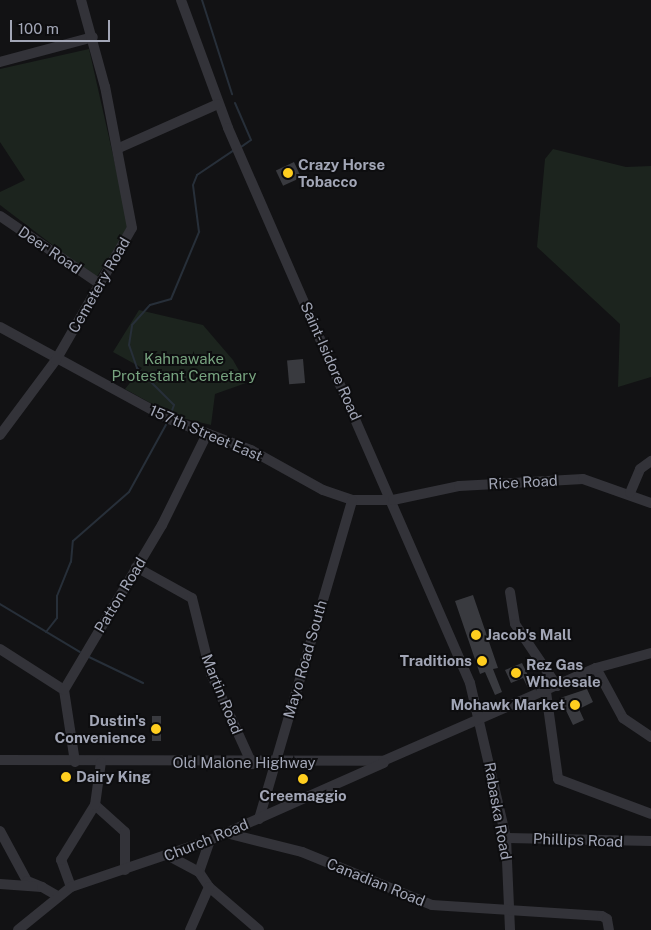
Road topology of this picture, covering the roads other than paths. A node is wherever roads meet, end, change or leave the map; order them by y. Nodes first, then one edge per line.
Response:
1 (81, 0) edge
2 (181, 0) edge
3 (93, 38) junction
4 (0, 62) edge
5 (218, 104) junction
6 (119, 148) junction
7 (0, 216) edge
8 (100, 284) junction
9 (0, 328) edge
10 (56, 360) junction
11 (207, 434) junction
12 (0, 435) edge
13 (651, 460) edge
14 (630, 493) junction
15 (352, 500) junction
16 (393, 500) junction
17 (651, 503) edge
18 (136, 567) junction
19 (510, 592) dead end
20 (0, 649) edge
21 (651, 653) edge
22 (596, 668) junction
23 (557, 686) junction
24 (64, 690) junction
25 (546, 692) junction
26 (481, 722) junction
27 (651, 737) edge
28 (400, 756) junction
29 (0, 760) edge
30 (75, 762) junction
31 (102, 762) junction
32 (252, 764) junction
33 (274, 764) junction
34 (95, 805) junction
35 (651, 814) edge
36 (259, 819) junction
37 (0, 831) edge
38 (226, 833) junction
39 (506, 838) junction
40 (210, 840) junction
41 (651, 840) edge
42 (169, 856) junction
43 (126, 870) junction
44 (199, 872) junction
45 (0, 884) edge
46 (42, 887) junction
47 (71, 887) junction
48 (209, 887) junction
49 (56, 895) junction
50 (510, 910) junction
51 (18, 930) edge
52 (190, 930) edge
53 (259, 930) edge
54 (510, 930) edge
55 (609, 930) edge

1 - 3 street, Cemetery Road
2 - 5 street, Saint-Isidore Road
3 - 4 street
3 - 6 street, Cemetery Road
5 - 6 street
5 - 16 street, Saint-Isidore Road
6 - 8 street, Cemetery Road
7 - 8 street, Deer Road
8 - 10 street, Cemetery Road
9 - 10 street, 157th Street East
10 - 11 street, 157th Street East
10 - 12 street, Cemetery Road
11 - 15 street, 157th Street East
11 - 18 street, Patton Road
13 - 14 street
14 - 16 street, Rice Road
14 - 17 street, Rice Road
15 - 16 street, 157th Street East
15 - 33 street, Mayo Road South
16 - 26 street, Saint-Isidore Road
18 - 24 street, Patton Road
18 - 32 street, Martin Road
19 - 23 street
20 - 24 street
21 - 22 street
22 - 23 street
22 - 27 street
23 - 25 street
24 - 30 street
25 - 26 street
25 - 35 street
26 - 28 street, Old Malone Highway
26 - 39 street, Rabaska Road
28 - 33 street, Old Malone Highway
28 - 36 street, Church Road
29 - 30 street, Old Malone Highway
30 - 31 street, Old Malone Highway
31 - 32 street, Old Malone Highway
31 - 34 street
32 - 33 street, Old Malone Highway
33 - 36 street, Mayo Road South
34 - 43 street
34 - 47 street
36 - 38 street, Church Road
37 - 46 street
38 - 40 street, Church Road
38 - 50 street, Canadian Road
39 - 41 street, Phillips Road
39 - 50 street, Rabaska Road
40 - 42 street, Church Road
40 - 44 street
42 - 43 street, Church Road
42 - 44 street
43 - 47 street, Church Road
44 - 48 street
45 - 46 street
46 - 49 street
47 - 49 street, Church Road
48 - 52 street
48 - 53 street
49 - 51 street, Church Road
50 - 54 street, Rabaska Road
50 - 55 street, Canadian Road

